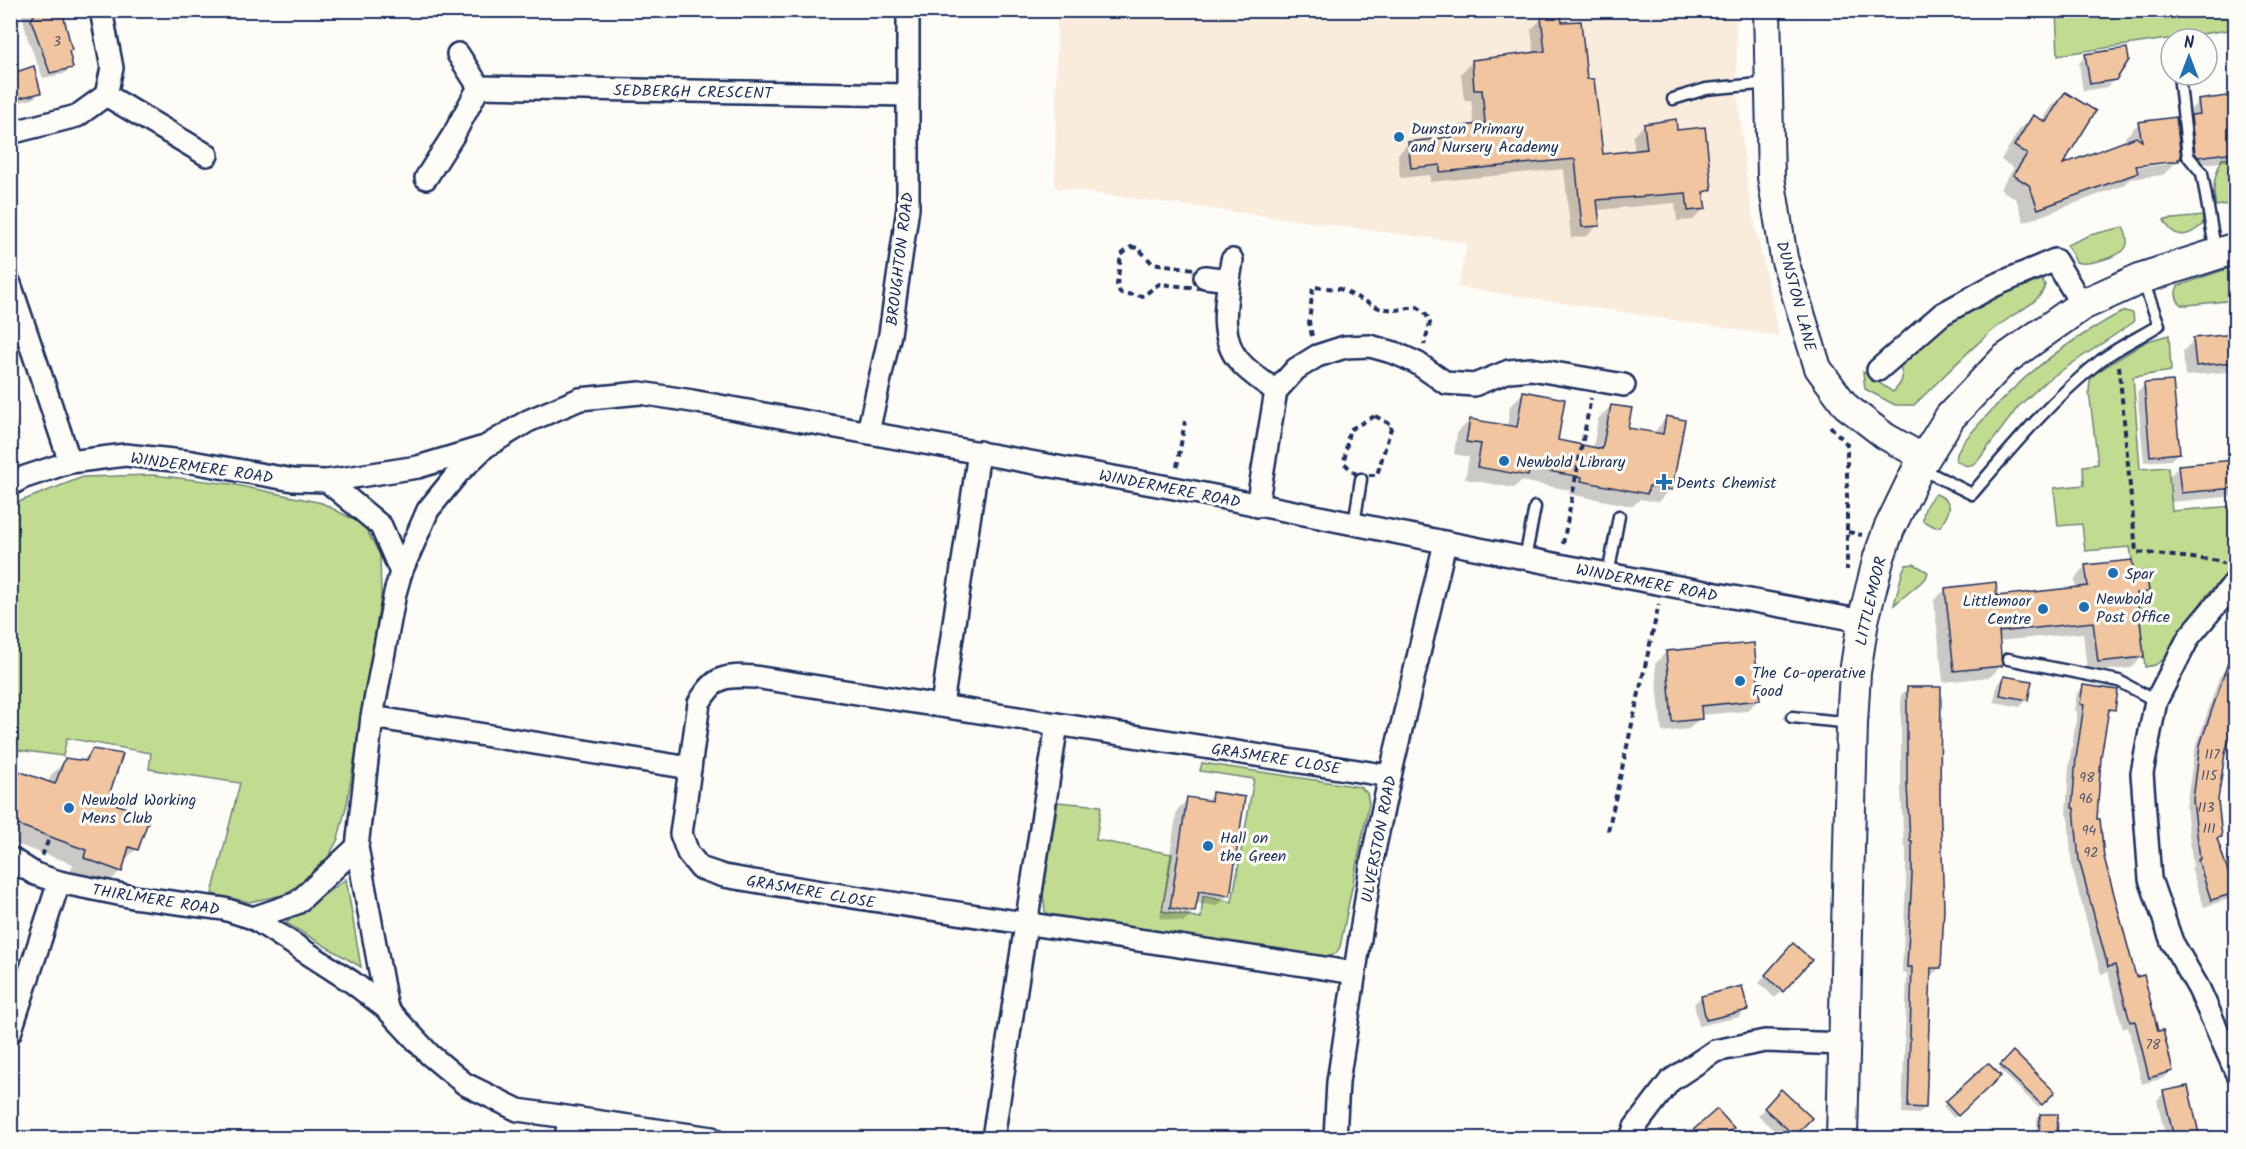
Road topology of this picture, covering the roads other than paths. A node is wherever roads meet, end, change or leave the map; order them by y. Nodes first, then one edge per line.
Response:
1 (101, 10) edge
2 (908, 10) edge
3 (1767, 10) edge
4 (459, 54) dead end
5 (1770, 83) junction
6 (479, 87) junction
7 (2180, 87) edge
8 (908, 94) junction
9 (106, 95) junction
10 (1673, 99) dead end
11 (10, 133) edge
12 (207, 155) dead end
13 (426, 178) dead end
14 (2226, 251) edge
15 (1205, 277) road end
16 (2142, 278) junction
17 (10, 284) edge
18 (2082, 305) junction
19 (1878, 370) dead end
20 (1624, 385) dead end
21 (1276, 391) junction
22 (868, 432) junction
23 (485, 447) junction
24 (979, 452) junction
25 (70, 462) junction
26 (1921, 462) junction
27 (1361, 479) road end
28 (327, 481) junction
29 (10, 485) edge
30 (1257, 506) junction
31 (1534, 507) dead end
32 (1620, 516) dead end
33 (1354, 525) junction
34 (1445, 543) junction
35 (1526, 559) junction
36 (401, 572) junction
37 (1608, 575) junction
38 (2232, 575) edge
39 (1863, 621) junction
40 (2008, 659) dead end
41 (2156, 701) junction
42 (942, 705) junction
43 (372, 717) junction
44 (1792, 717) dead end
45 (1852, 723) junction
46 (1057, 724) junction
47 (690, 768) junction
48 (1390, 776) junction
49 (357, 847) junction
50 (10, 858) edge
51 (59, 882) junction
52 (253, 918) junction
53 (1028, 922) junction
54 (1354, 973) junction
55 (387, 1009) junction
56 (10, 1033) edge
57 (1843, 1044) junction
58 (2235, 1072) edge
59 (568, 1128) edge
60 (712, 1138) edge
61 (993, 1138) edge
62 (1335, 1138) edge
63 (1631, 1138) edge
64 (1842, 1138) edge

1 - 9 street
2 - 8 street, BROUGHTON ROAD
3 - 5 street, DUNSTON LANE
4 - 6 street
5 - 10 lane
5 - 26 street, DUNSTON LANE
6 - 8 street, SEDBERGH CRESCENT
6 - 13 street
7 - 14 lane
8 - 22 street, BROUGHTON ROAD
9 - 11 street
9 - 12 street
14 - 16 main road, LITTLEMOOR
15 - 21 street
16 - 18 main road, LITTLEMOOR
16 - 26 lane
17 - 25 street
18 - 19 street
18 - 26 main road, LITTLEMOOR
20 - 21 street
21 - 30 street
22 - 23 street, WINDERMERE ROAD
22 - 24 street, WINDERMERE ROAD
23 - 28 street, WINDERMERE ROAD
23 - 36 street, WINDERMERE ROAD
24 - 30 street, WINDERMERE ROAD
24 - 42 street
25 - 28 street, WINDERMERE ROAD
25 - 29 street, WINDERMERE ROAD
26 - 39 main road, LITTLEMOOR
27 - 33 lane
28 - 36 street
30 - 33 street, WINDERMERE ROAD
31 - 35 lane
32 - 37 lane
33 - 34 street, WINDERMERE ROAD
34 - 35 street, WINDERMERE ROAD
34 - 48 street, ULVERSTON ROAD
35 - 37 street, WINDERMERE ROAD
36 - 43 street, WINDERMERE ROAD
37 - 39 street, WINDERMERE ROAD
38 - 41 street
39 - 45 main road, LITTLEMOOR
40 - 41 lane
41 - 58 street
42 - 46 street, GRASMERE CLOSE
42 - 47 street, GRASMERE CLOSE
43 - 47 street
43 - 49 street
44 - 45 lane
45 - 57 main road, LITTLEMOOR
46 - 48 street, GRASMERE CLOSE
46 - 53 street
47 - 53 street, GRASMERE CLOSE
48 - 54 street, ULVERSTON ROAD
49 - 52 street
49 - 55 street
50 - 51 street, THIRLMERE ROAD
51 - 52 street, THIRLMERE ROAD
51 - 56 street
52 - 55 street, THIRLMERE ROAD
53 - 54 street, GRASMERE CLOSE
53 - 61 street
54 - 62 street, ULVERSTON ROAD
55 - 59 street, THIRLMERE ROAD
57 - 63 street
57 - 64 main road, LITTLEMOOR
59 - 60 street, THIRLMERE ROAD

